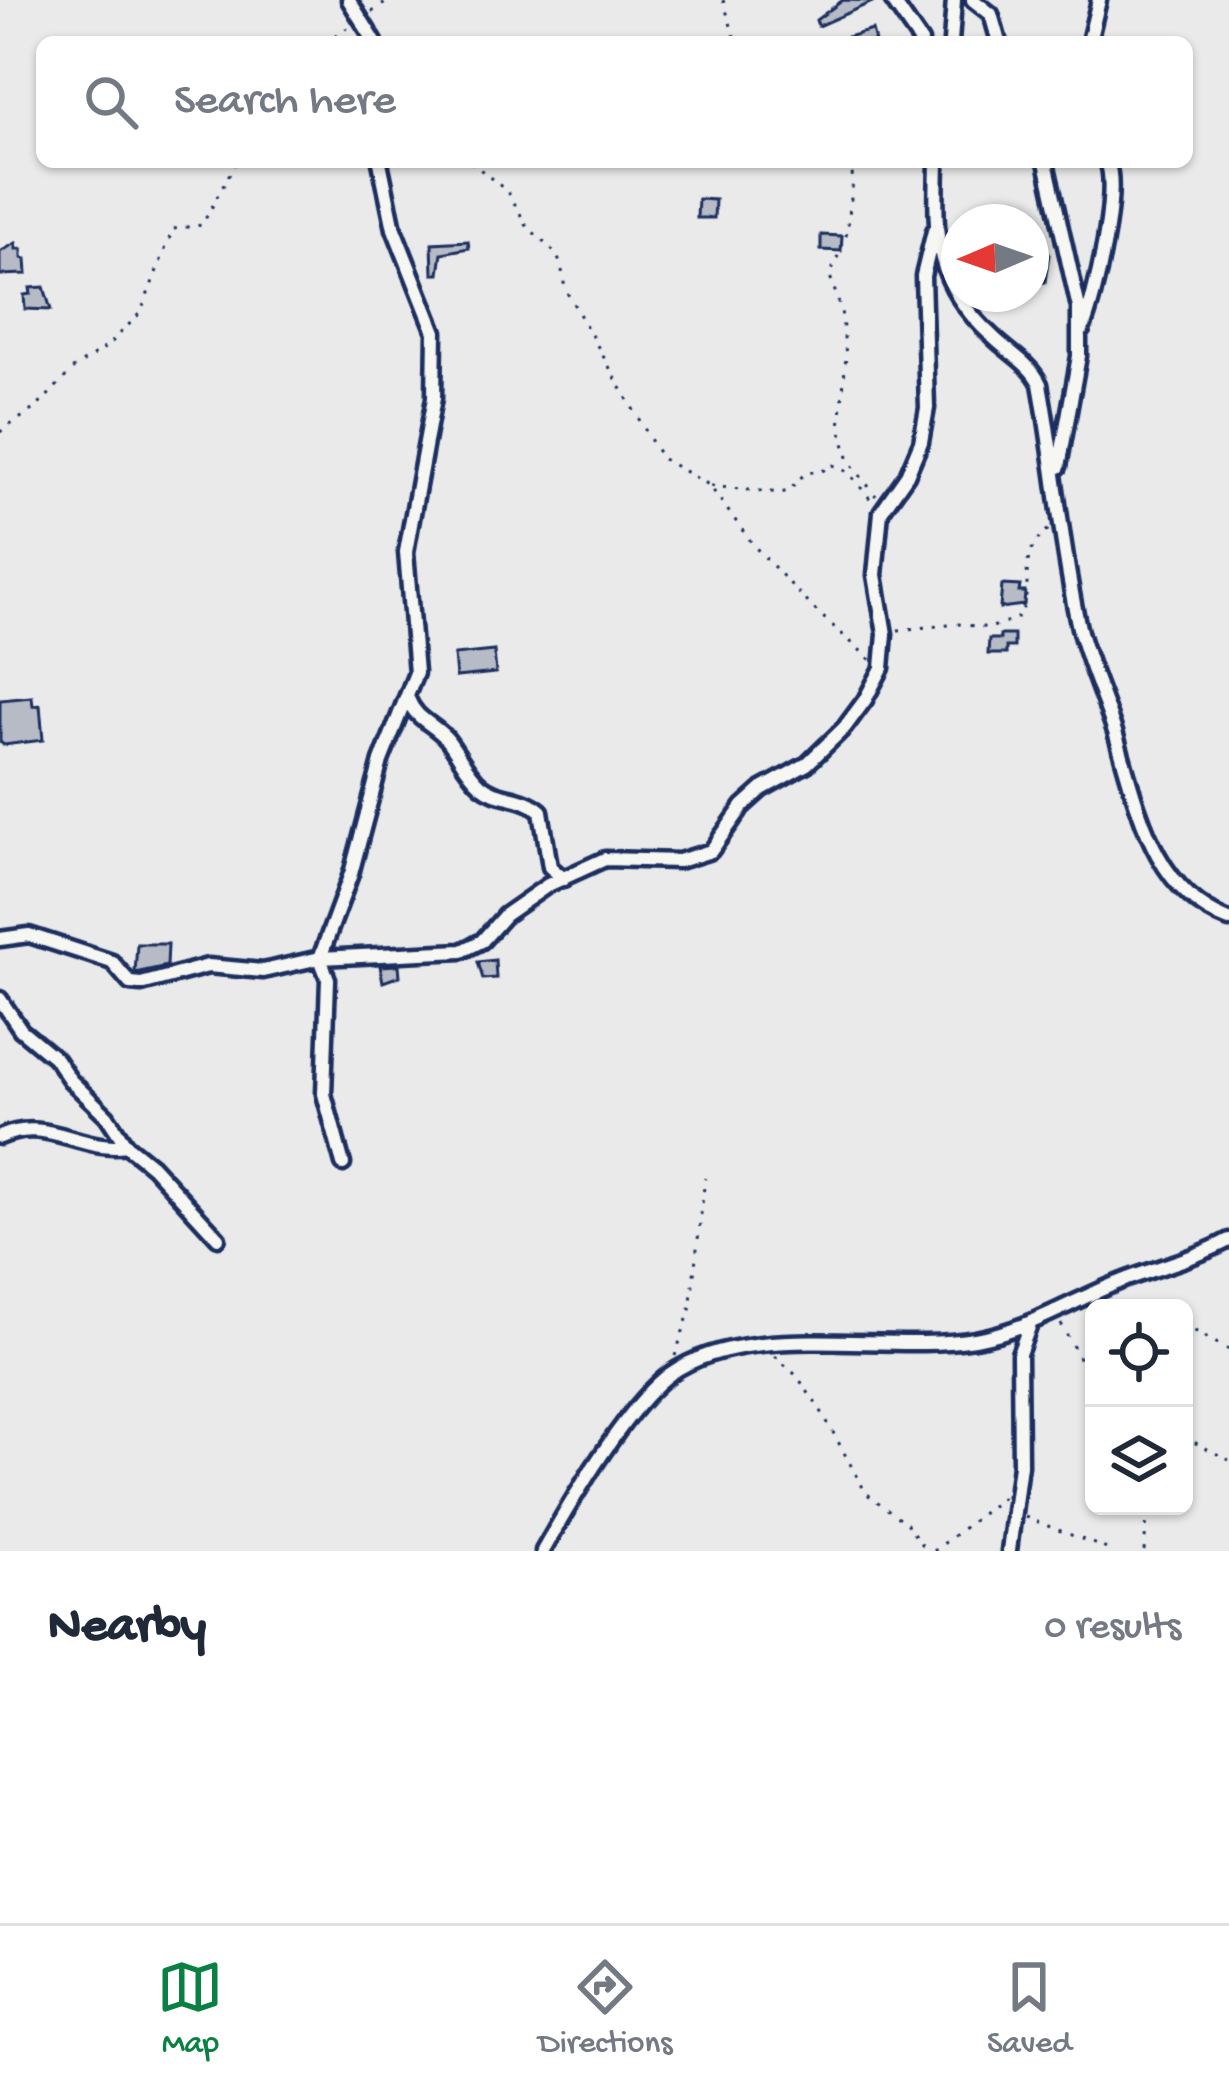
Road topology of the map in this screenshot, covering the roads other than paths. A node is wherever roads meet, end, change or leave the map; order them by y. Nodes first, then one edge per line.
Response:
1 (349, 0) edge
2 (892, 0) edge
3 (954, 0) edge
4 (973, 0) edge
5 (1099, 0) edge
6 (372, 36) edge
7 (917, 36) edge
8 (951, 36) edge
9 (997, 36) edge
10 (1090, 36) edge
11 (381, 168) edge
12 (937, 168) edge
13 (1047, 168) edge
14 (1110, 168) edge
15 (934, 231) junction
16 (1080, 334) junction
17 (1056, 484) junction
18 (407, 698) junction
19 (564, 879) junction
20 (1229, 920) edge
21 (0, 939) edge
22 (320, 958) junction
23 (0, 999) edge
24 (0, 1137) edge
25 (126, 1145) junction
26 (343, 1164) dead end
27 (218, 1238) dead end
28 (1229, 1240) edge
29 (1031, 1322) junction
30 (543, 1551) edge
31 (1009, 1551) edge

1 - 6 street
2 - 7 street
3 - 8 street
4 - 9 street
5 - 10 street
11 - 18 street
12 - 15 street
13 - 16 street
14 - 16 street
15 - 17 street
15 - 19 street
16 - 17 street
17 - 20 street
18 - 19 street
18 - 22 street
19 - 22 street
21 - 22 street
22 - 26 street
23 - 25 street
24 - 25 street
25 - 27 street
28 - 29 street
29 - 30 street
29 - 31 street

